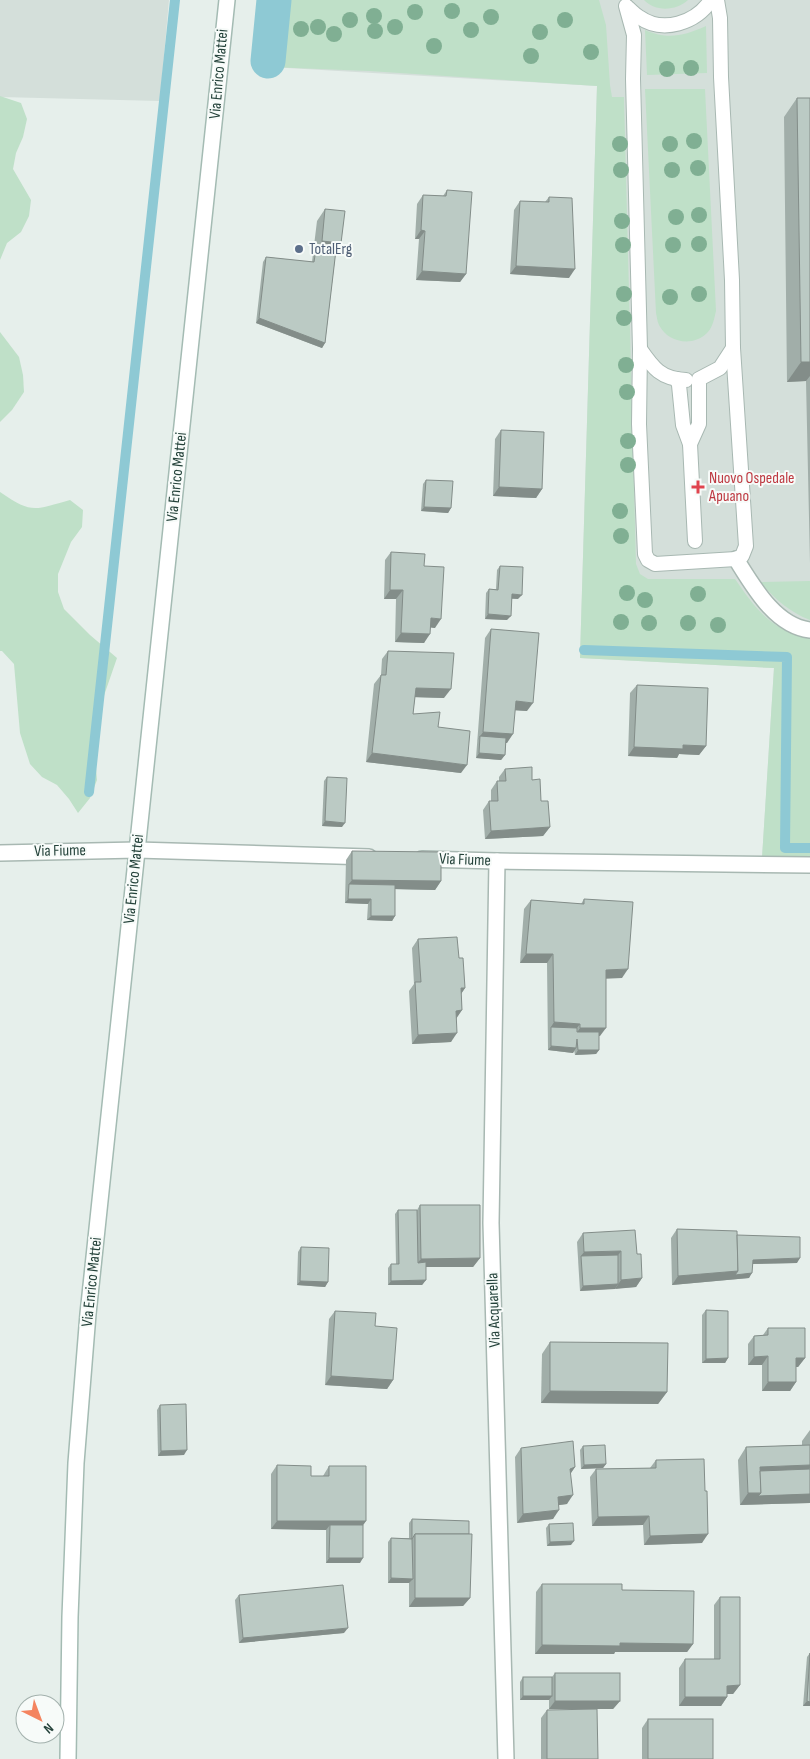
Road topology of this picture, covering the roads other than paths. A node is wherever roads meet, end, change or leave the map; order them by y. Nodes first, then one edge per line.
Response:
1 (711, 0) edge
2 (716, 0) edge
3 (227, 1) edge
4 (624, 3) edge
5 (733, 348) junction
6 (640, 349) junction
7 (677, 379) junction
8 (698, 379) junction
9 (690, 444) junction
10 (695, 540) dead end
11 (736, 559) junction
12 (810, 630) edge
13 (137, 850) junction
14 (0, 853) edge
15 (388, 858) edge
16 (408, 858) edge
17 (497, 861) junction
18 (810, 865) edge
19 (68, 1759) edge
20 (506, 1759) edge

1 - 4 lane
2 - 5 lane
3 - 13 street, Via Enrico Mattei
4 - 6 lane
5 - 8 lane
5 - 11 lane
6 - 7 lane
6 - 11 lane
7 - 8 lane
7 - 9 lane
8 - 9 lane
9 - 10 lane
11 - 12 street
13 - 14 street, Via Fiume
13 - 15 street, Via Fiume
13 - 19 street, Via Enrico Mattei
16 - 17 street, Via Fiume
17 - 18 street, Via Fiume
17 - 20 street, Via Acquarella

